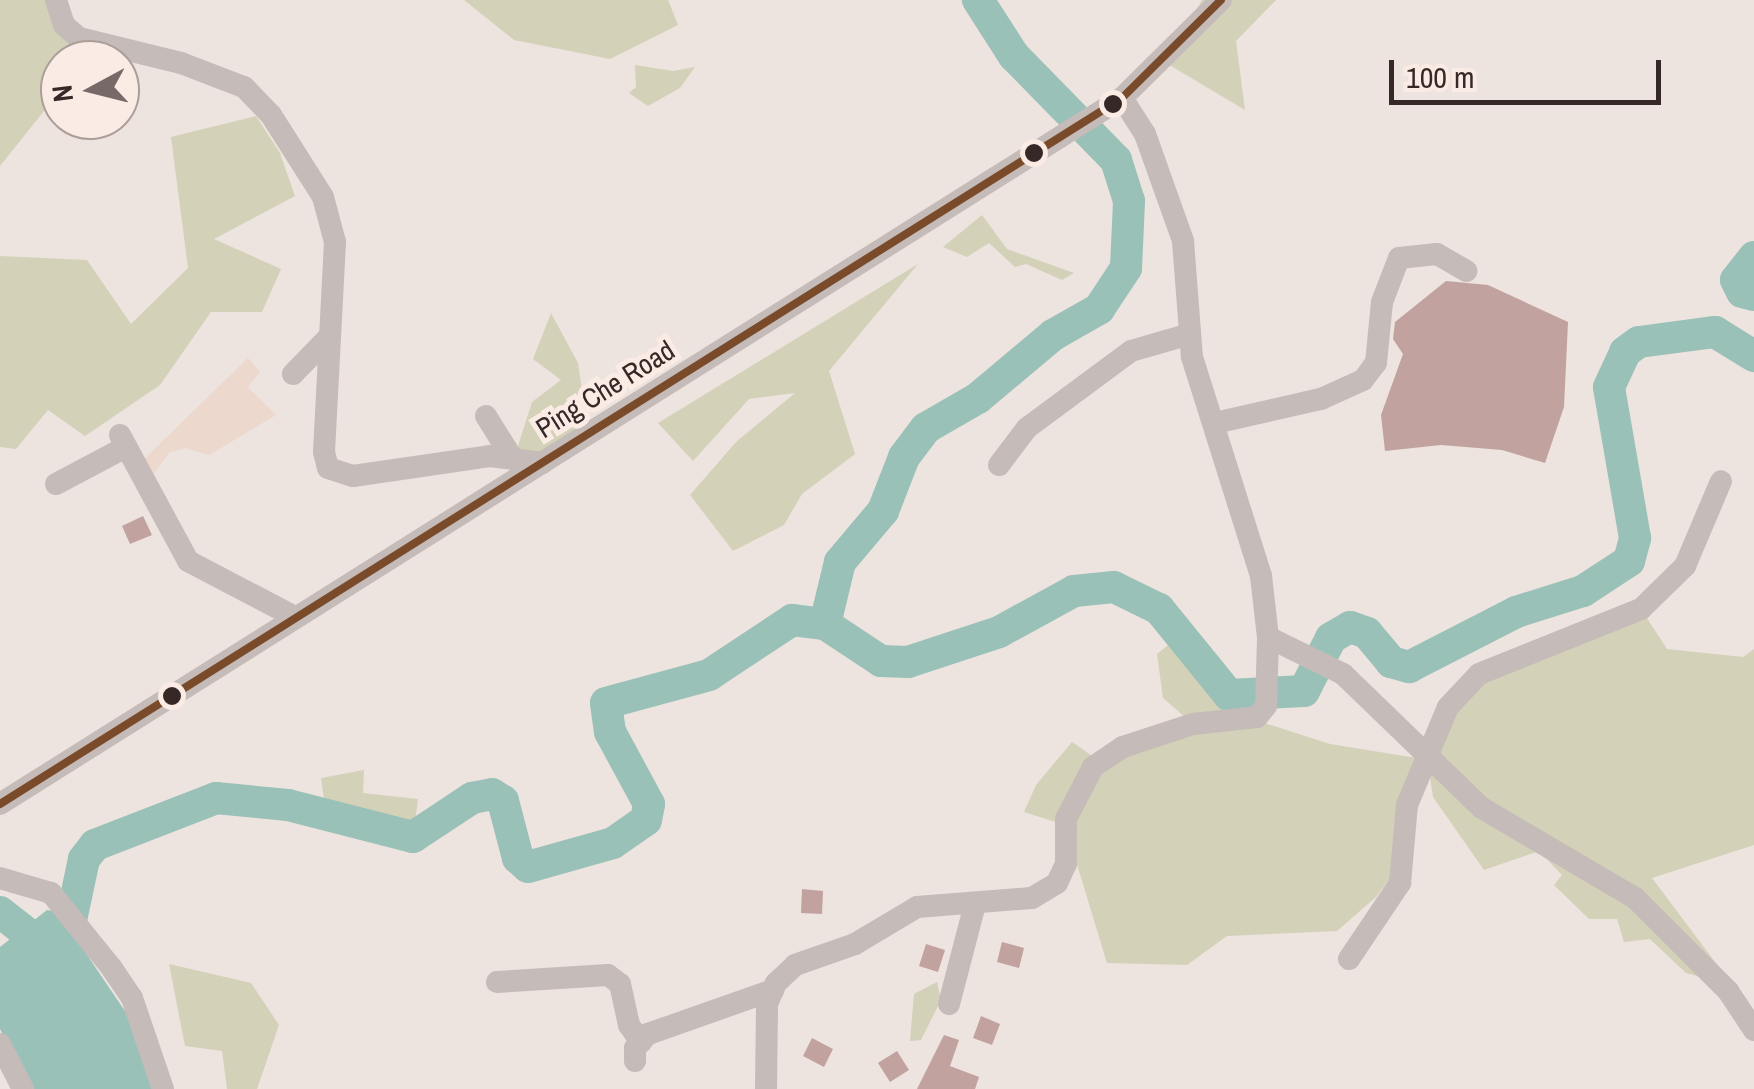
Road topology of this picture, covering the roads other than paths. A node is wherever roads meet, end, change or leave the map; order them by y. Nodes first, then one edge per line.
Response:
1 (56, 0) edge
2 (1221, 0) edge
3 (1118, 101) junction
4 (1467, 271) dead end
5 (1190, 334) junction
6 (330, 336) junction
7 (293, 374) dead end
8 (486, 416) dead end
9 (1216, 422) junction
10 (511, 456) junction
11 (543, 463) junction
12 (999, 465) dead end
13 (1721, 481) dead end
14 (56, 484) dead end
15 (292, 616) junction
16 (1268, 637) junction
17 (1426, 749) junction
18 (0, 804) edge
19 (0, 878) edge
20 (976, 904) junction
21 (1349, 959) dead end
22 (497, 982) dead end
23 (773, 990) junction
24 (949, 1004) dead end
25 (1754, 1030) edge
26 (0, 1044) edge
27 (23, 1089) edge
28 (162, 1089) edge
29 (766, 1089) edge

1 - 6 street
2 - 3 street, Ping Che Road
3 - 5 street
3 - 11 street, Ping Che Road
4 - 9 street
5 - 9 street
5 - 12 street
6 - 7 street
6 - 10 street
8 - 10 street
9 - 16 street
10 - 11 street
11 - 15 street, Ping Che Road
13 - 17 street
14 - 15 street
15 - 18 street, Ping Che Road
16 - 17 street
16 - 20 street
17 - 21 street
17 - 25 street
19 - 28 street
20 - 23 street
20 - 24 street
22 - 23 street
23 - 29 street
26 - 27 street

